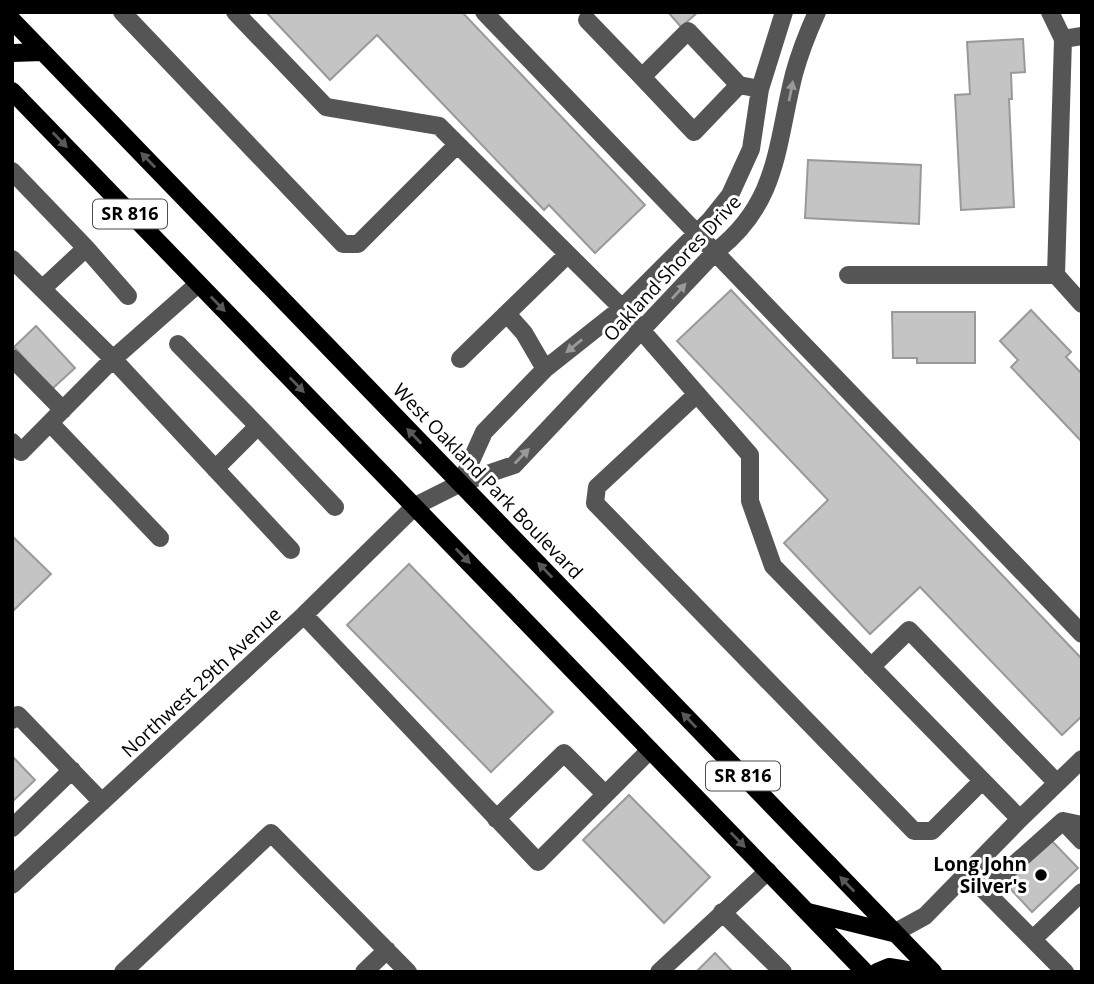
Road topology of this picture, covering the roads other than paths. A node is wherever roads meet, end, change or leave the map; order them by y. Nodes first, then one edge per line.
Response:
1 (122, 12) edge
2 (235, 12) edge
3 (484, 12) edge
4 (784, 12) edge
5 (817, 12) edge
6 (1050, 12) edge
7 (12, 20) edge
8 (587, 20) dead end
9 (1082, 36) edge
10 (1062, 38) junction
11 (12, 52) edge
12 (42, 52) junction
13 (642, 77) junction
14 (739, 85) junction
15 (760, 89) junction
16 (12, 91) edge
17 (754, 126) junction
18 (782, 132) junction
19 (457, 145) junction
20 (12, 171) edge
21 (734, 187) junction
22 (760, 202) junction
23 (696, 233) junction
24 (86, 248) junction
25 (715, 252) junction
26 (567, 255) junction
27 (12, 259) edge
28 (848, 275) dead end
29 (1056, 275) junction
30 (198, 284) junction
31 (42, 289) junction
32 (128, 296) dead end
33 (1082, 304) edge
34 (622, 308) junction
35 (507, 314) junction
36 (643, 331) junction
37 (178, 344) dead end
38 (12, 358) edge
39 (113, 359) junction
40 (460, 359) dead end
41 (545, 369) junction
42 (698, 394) junction
43 (56, 416) junction
44 (258, 426) junction
45 (17, 447) edge
46 (215, 469) junction
47 (461, 483) junction
48 (415, 506) junction
49 (335, 507) dead end
50 (160, 538) dead end
51 (291, 550) dead end
52 (304, 615) junction
53 (1082, 634) edge
54 (871, 667) junction
55 (12, 720) edge
56 (650, 750) junction
57 (1081, 761) edge
58 (72, 770) junction
59 (982, 781) junction
60 (1057, 783) junction
61 (606, 794) junction
62 (102, 802) junction
63 (496, 819) junction
64 (1020, 820) junction
65 (1063, 821) junction
66 (1082, 825) edge
67 (12, 828) edge
68 (1082, 841) edge
69 (768, 871) junction
70 (968, 874) junction
71 (12, 885) edge
72 (1082, 892) edge
73 (992, 897) junction
74 (722, 912) junction
75 (808, 912) junction
76 (894, 933) junction
77 (1033, 939) junction
78 (387, 950) junction
79 (1082, 966) edge
80 (123, 972) edge
81 (364, 972) edge
82 (408, 972) edge
83 (659, 972) edge
84 (783, 972) edge
85 (865, 972) edge
86 (877, 972) edge
87 (920, 972) edge
88 (933, 972) edge
89 (1065, 972) edge
90 (1076, 972) edge

1 - 19 street
2 - 19 street
3 - 23 street
4 - 15 street, Oakland Shores Drive
18 -> 5 street, Oakland Shores Drive
6 - 10 street
7 - 12 main road, West Oakland Park Boulevard / SR 816
8 - 13 street
9 - 10 street
10 - 29 street
11 - 12 main road
47 -> 12 main road, West Oakland Park Boulevard / SR 816
13 - 14 street
13 - 14 street
14 - 15 street
15 - 17 street, Oakland Shores Drive
16 -> 30 main road, SR 816
17 - 18 street
17 - 21 street, Oakland Shores Drive
18 - 22 street, Oakland Shores Drive
19 - 26 street
20 - 24 street
21 - 22 street
21 - 23 street, Oakland Shores Drive
22 - 25 street, Oakland Shores Drive
23 - 25 street
23 - 34 street, Oakland Shores Drive
24 - 31 street
24 - 32 street
36 -> 25 street, Oakland Shores Drive
25 - 53 street
26 - 34 street
26 - 35 street
27 - 31 street
28 - 29 street
29 - 33 street
30 - 39 street
30 -> 48 main road, SR 816
31 - 39 street
34 - 36 street
34 -> 41 street, Oakland Shores Drive
35 - 40 street
35 - 41 street
36 - 42 street
47 -> 36 street, Oakland Shores Drive
37 - 44 street
38 - 43 street
39 - 43 street
39 - 46 street
41 - 47 street, Oakland Shores Drive
42 - 54 street
42 - 59 street
43 - 45 street
43 - 50 street
44 - 46 street
44 - 49 street
46 - 51 street
47 - 48 street, Oakland Shores Drive
76 -> 47 main road, West Oakland Park Boulevard / SR 816
48 - 52 street, Northwest 29th Avenue
48 -> 56 main road, SR 816
52 - 62 street, Northwest 29th Avenue
52 - 63 street
54 - 59 street
54 - 60 street
55 - 58 street
56 - 61 street
56 -> 69 main road, SR 816
57 - 60 street
58 - 62 street
58 - 67 street
59 - 64 street
60 - 64 street
61 - 63 street
61 - 63 street
62 - 71 street, Northwest 29th Avenue
64 - 70 street
65 - 66 street
65 - 68 street
65 - 73 street
69 - 74 street
69 - 75 main road, SR 816
70 - 73 street
70 - 76 street
72 - 77 street
73 - 77 street
74 - 83 street
74 - 84 street
75 - 76 main road
75 - 85 main road, SR 816
76 - 88 main road, West Oakland Park Boulevard / SR 816
77 - 89 street
78 - 80 street
78 - 81 street
78 - 82 street
79 - 90 street
86 - 87 main road

